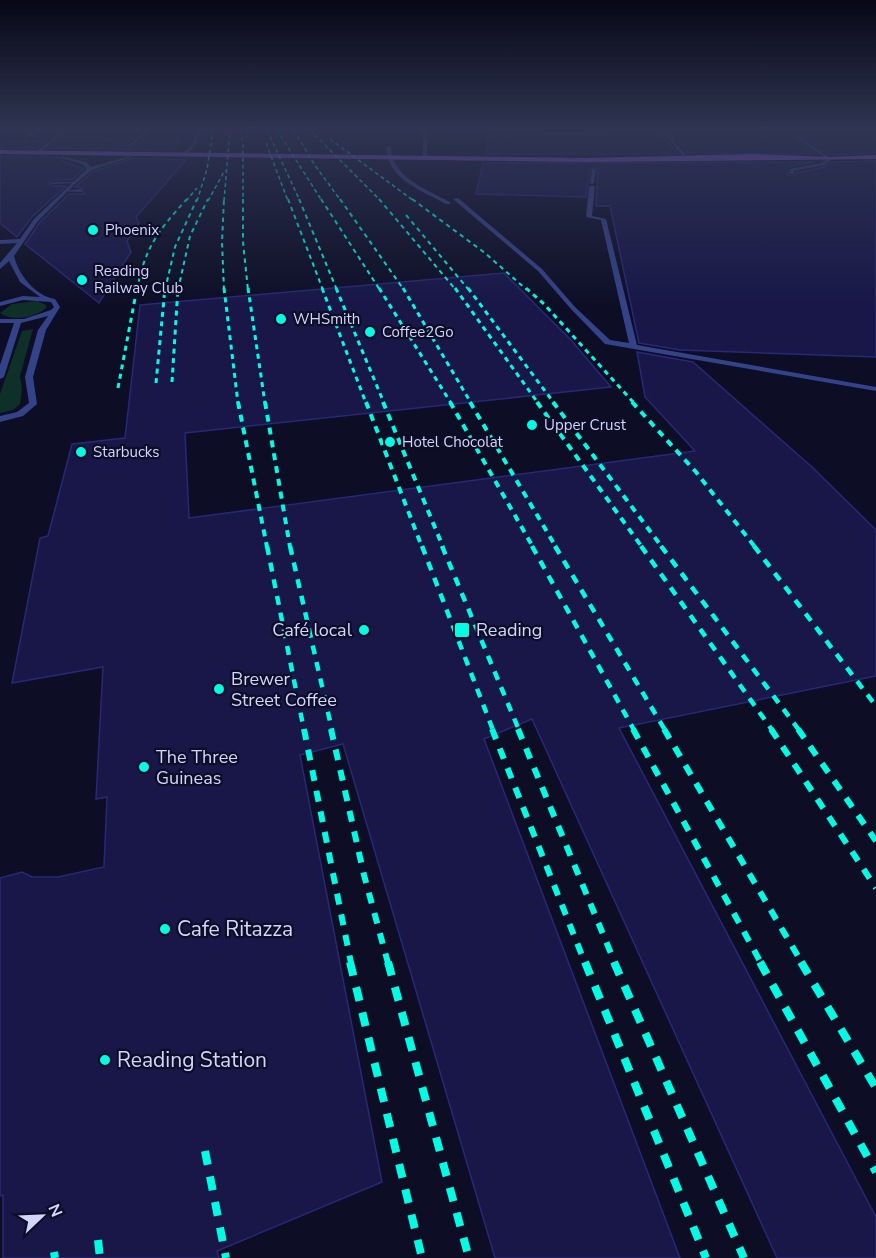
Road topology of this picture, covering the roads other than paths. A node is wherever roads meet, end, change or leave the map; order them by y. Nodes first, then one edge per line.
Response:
1 (67, 189) edge
2 (429, 189) edge
3 (592, 189) edge
4 (64, 191) junction
5 (81, 191) dead end
6 (20, 241) junction
7 (0, 242) edge
8 (11, 256) junction
9 (0, 267) edge
10 (45, 298) junction
11 (0, 304) edge
12 (54, 311) junction
13 (0, 321) edge
14 (18, 322) junction
15 (634, 347) junction
16 (0, 377) edge
17 (876, 389) edge
18 (0, 419) edge

1 - 4 street
2 - 15 street
3 - 15 street
4 - 5 street
4 - 6 street
6 - 7 street
6 - 8 street
8 - 9 street
8 - 10 street
10 - 11 street
10 - 12 street
12 - 14 street
12 - 18 street
13 - 14 street
14 - 16 street
15 - 17 street

